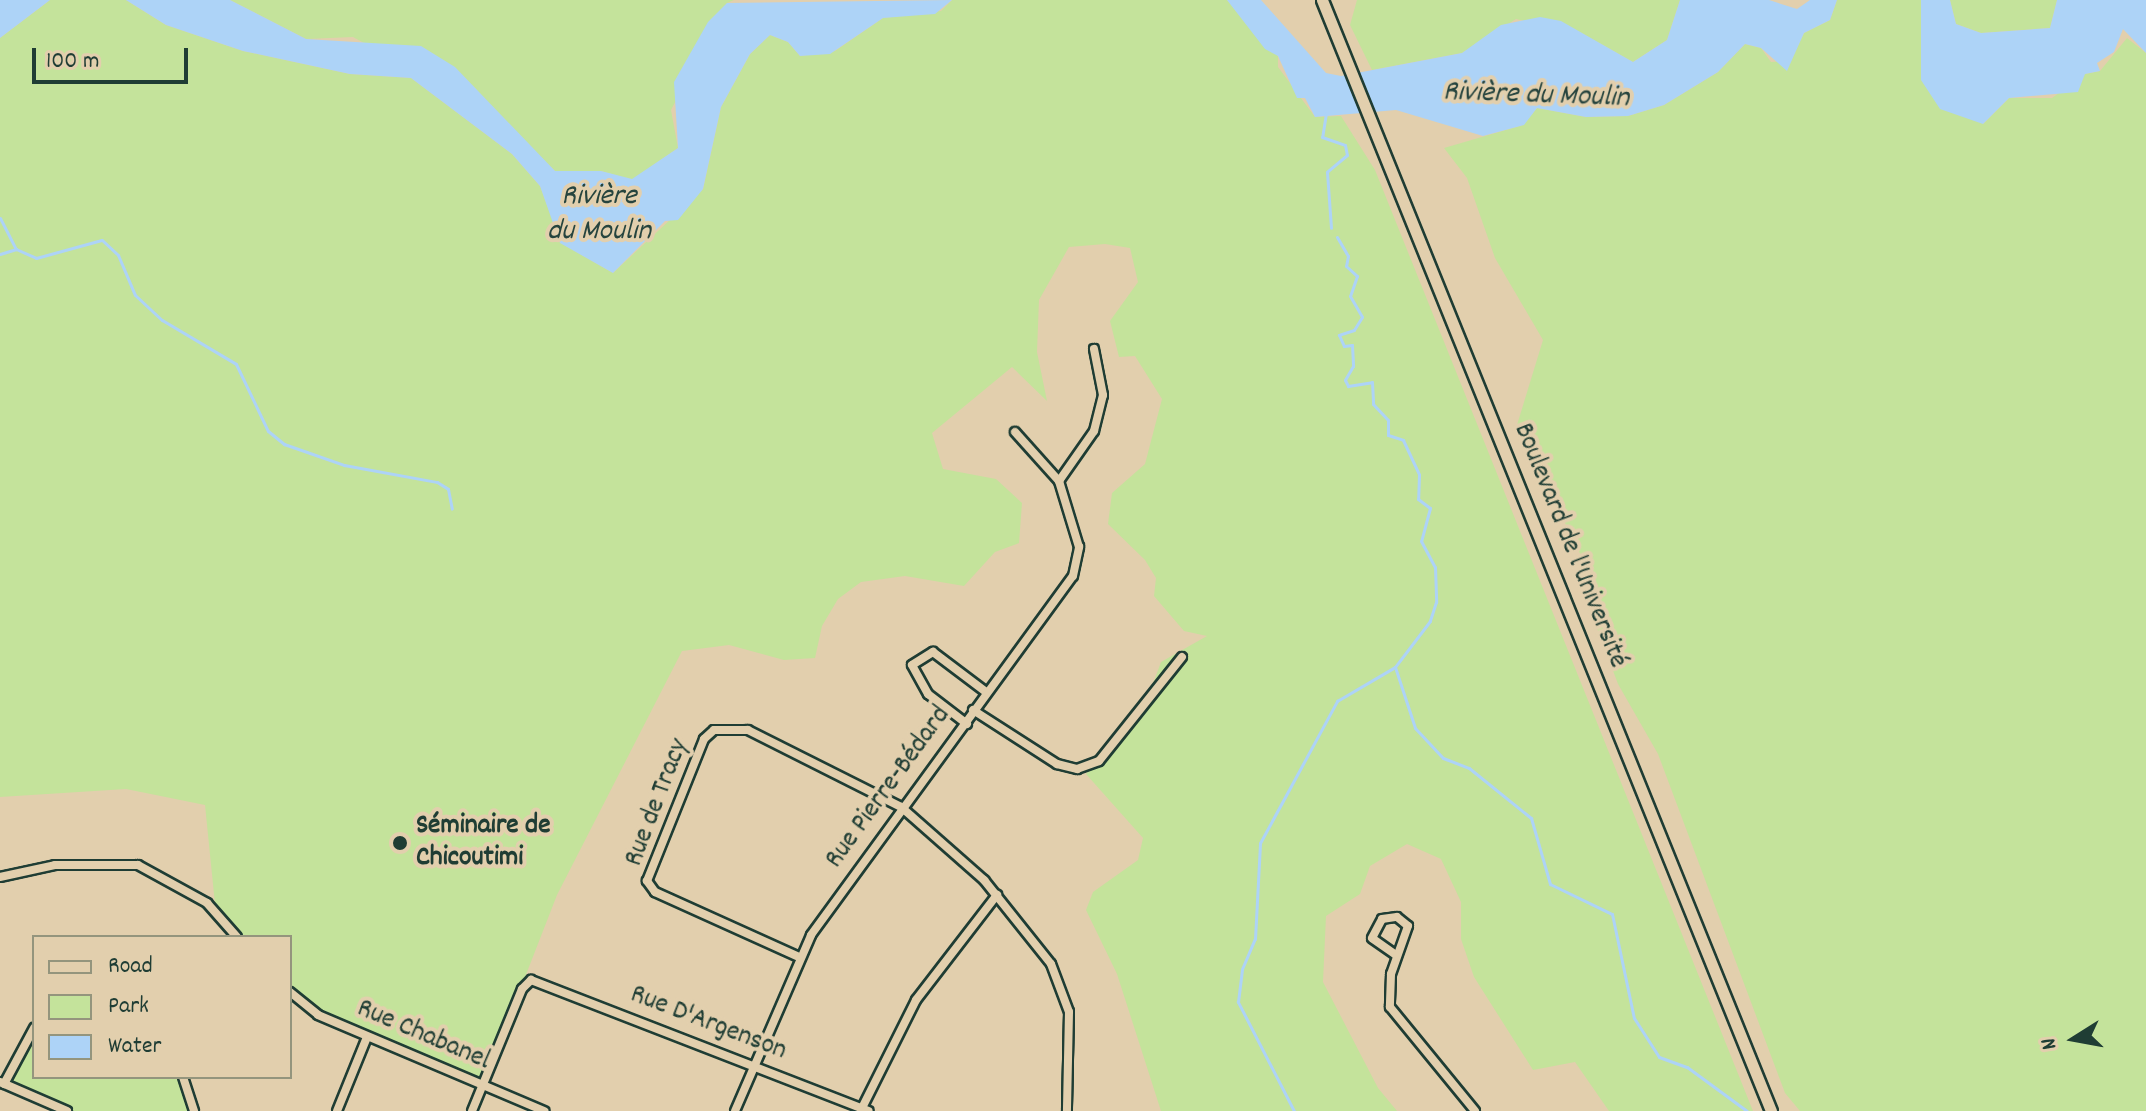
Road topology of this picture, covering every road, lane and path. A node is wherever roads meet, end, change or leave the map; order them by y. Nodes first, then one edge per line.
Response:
1 (1322, 0) edge
2 (1094, 349) dead end
3 (1015, 432) dead end
4 (1059, 481) junction
5 (1182, 657) dead end
6 (986, 692) junction
7 (973, 710) junction
8 (967, 724) junction
9 (901, 807) junction
10 (0, 877) edge
11 (997, 895) junction
12 (235, 935) edge
13 (1396, 955) junction
14 (799, 957) junction
15 (292, 994) edge
16 (32, 1031) edge
17 (367, 1037) junction
18 (757, 1066) junction
19 (184, 1079) edge
20 (2, 1083) edge
21 (483, 1085) junction
22 (865, 1109) edge
23 (67, 1111) edge
24 (194, 1111) edge
25 (337, 1111) edge
26 (472, 1111) edge
27 (544, 1111) edge
28 (735, 1111) edge
29 (1067, 1111) edge
30 (1475, 1111) edge
31 (1771, 1111) edge

1 - 31 main road, Boulevard de l'Université
2 - 4 street
3 - 4 street
4 - 6 street, Rue Pierre-Bédard
5 - 7 street
6 - 7 street, Rue Pierre-Bédard
6 - 8 street
7 - 8 street, Rue Pierre-Bédard
8 - 9 street, Rue Pierre-Bédard
9 - 11 street
9 - 14 street, Rue Pierre-Bédard
9 - 14 street, Rue de Tracy
10 - 12 street
11 - 22 street
11 - 29 street
13 - 13 street
13 - 30 street
14 - 18 street, Rue Pierre-Bédard
15 - 17 street, Rue Chabanel
16 - 20 street
17 - 21 street, Rue Chabanel
17 - 25 street
18 - 21 street, Rue D'Argenson
18 - 22 street, Rue D'Argenson
18 - 28 street, Rue Pierre-Bédard
19 - 24 street
20 - 23 street
21 - 26 street
21 - 27 street, Rue Chabanel

